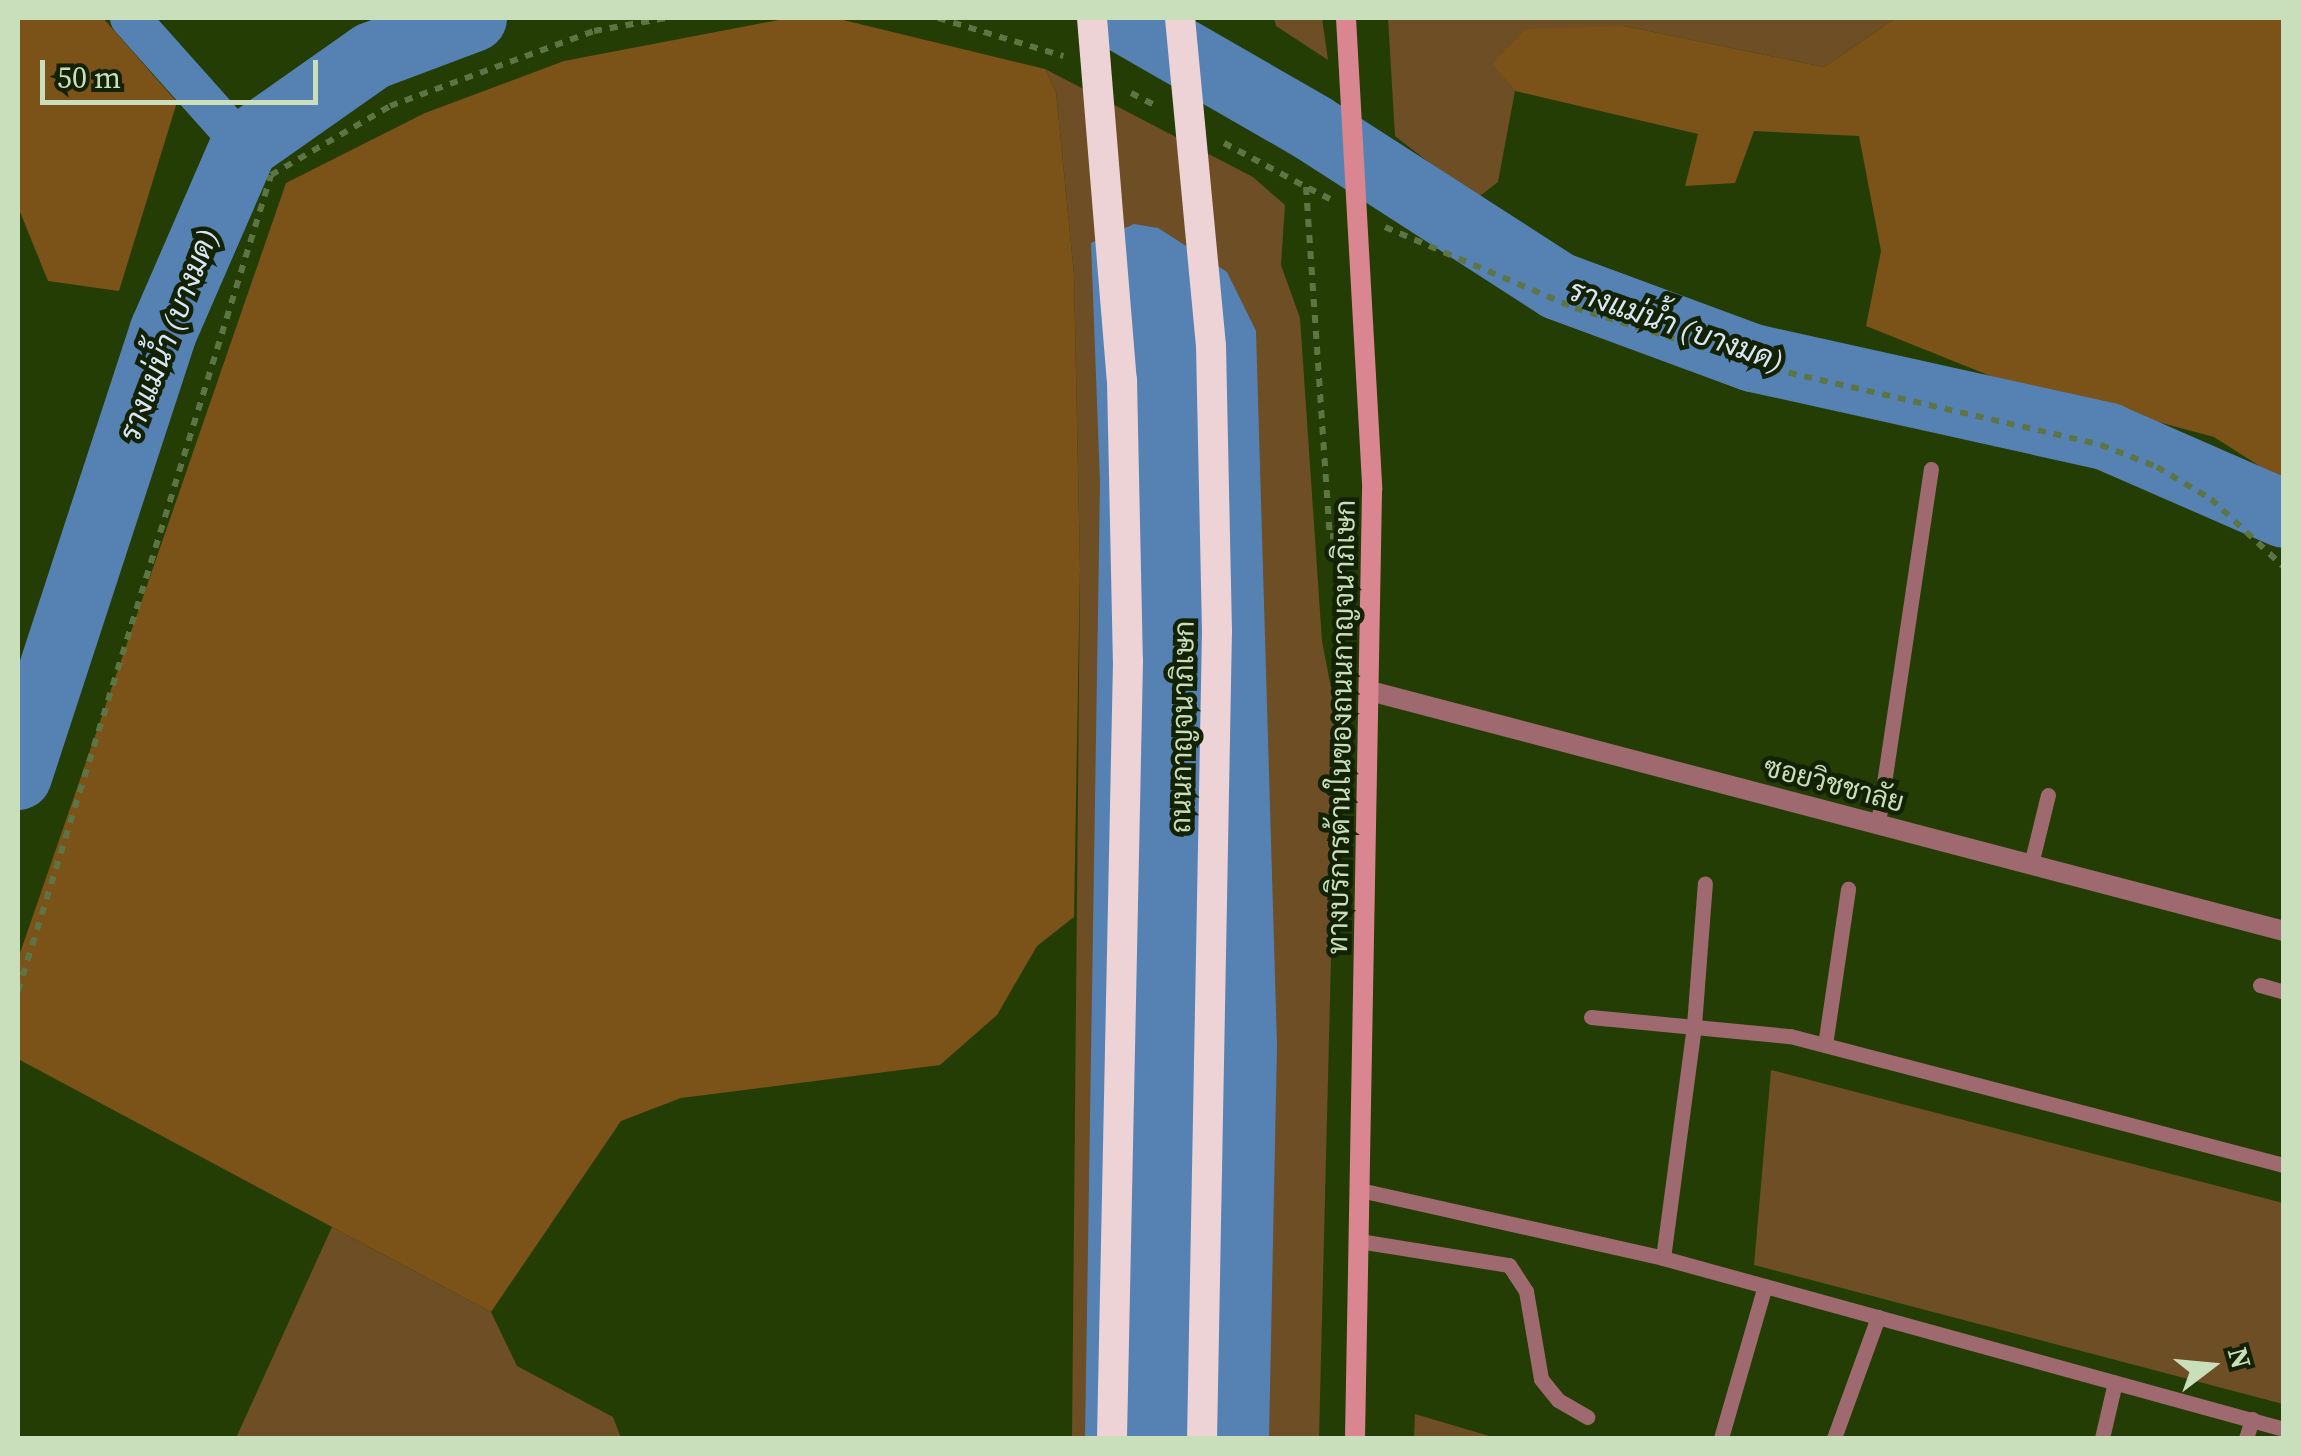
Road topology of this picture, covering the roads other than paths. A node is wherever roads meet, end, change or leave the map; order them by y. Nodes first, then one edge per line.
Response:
1 (1092, 18) edge
2 (1180, 18) edge
3 (1346, 18) edge
4 (1932, 469) dead end
5 (1370, 690) junction
6 (2048, 795) dead end
7 (1878, 823) junction
8 (2031, 864) junction
9 (1705, 883) dead end
10 (1848, 889) dead end
11 (2284, 931) edge
12 (2260, 985) dead end
13 (2284, 992) edge
14 (1591, 1017) dead end
15 (1694, 1025) junction
16 (1825, 1045) junction
17 (2284, 1165) edge
18 (1360, 1190) junction
19 (1358, 1241) junction
20 (1663, 1258) junction
21 (1765, 1286) junction
22 (1878, 1317) junction
23 (2115, 1382) junction
24 (1588, 1417) dead end
25 (2252, 1419) junction
26 (2284, 1429) edge
27 (1112, 1438) edge
28 (1202, 1438) edge
29 (1355, 1438) edge
30 (1721, 1438) edge
31 (1834, 1438) edge
32 (2102, 1438) edge
33 (2246, 1438) edge

1 - 27 highway, ถนนกาญจนาภิเษก, bridge
2 - 28 highway, ถนนกาญจนาภิเษก, bridge
3 - 5 main road, ทางบริการด้านในของถนนกาญจนาภิเษก, bridge
4 - 7 lane
5 - 7 street, ซอยวิชชาลัย
5 - 18 main road, ทางบริการด้านในของถนนกาญจนาภิเษก
6 - 8 lane
7 - 8 street, ซอยวิชชาลัย
8 - 11 street, ซอยวิชชาลัย
9 - 15 lane
10 - 16 lane
12 - 13 lane
14 - 15 lane
15 - 16 lane
15 - 20 lane
16 - 17 lane
18 - 19 main road, ทางบริการด้านในของถนนกาญจนาภิเษก
18 - 20 lane
19 - 24 lane
19 - 29 main road, ทางบริการด้านในของถนนกาญจนาภิเษก
20 - 21 lane
21 - 22 lane
21 - 30 lane
22 - 23 lane
22 - 31 lane
23 - 25 lane
23 - 32 lane
25 - 26 lane
25 - 33 lane

